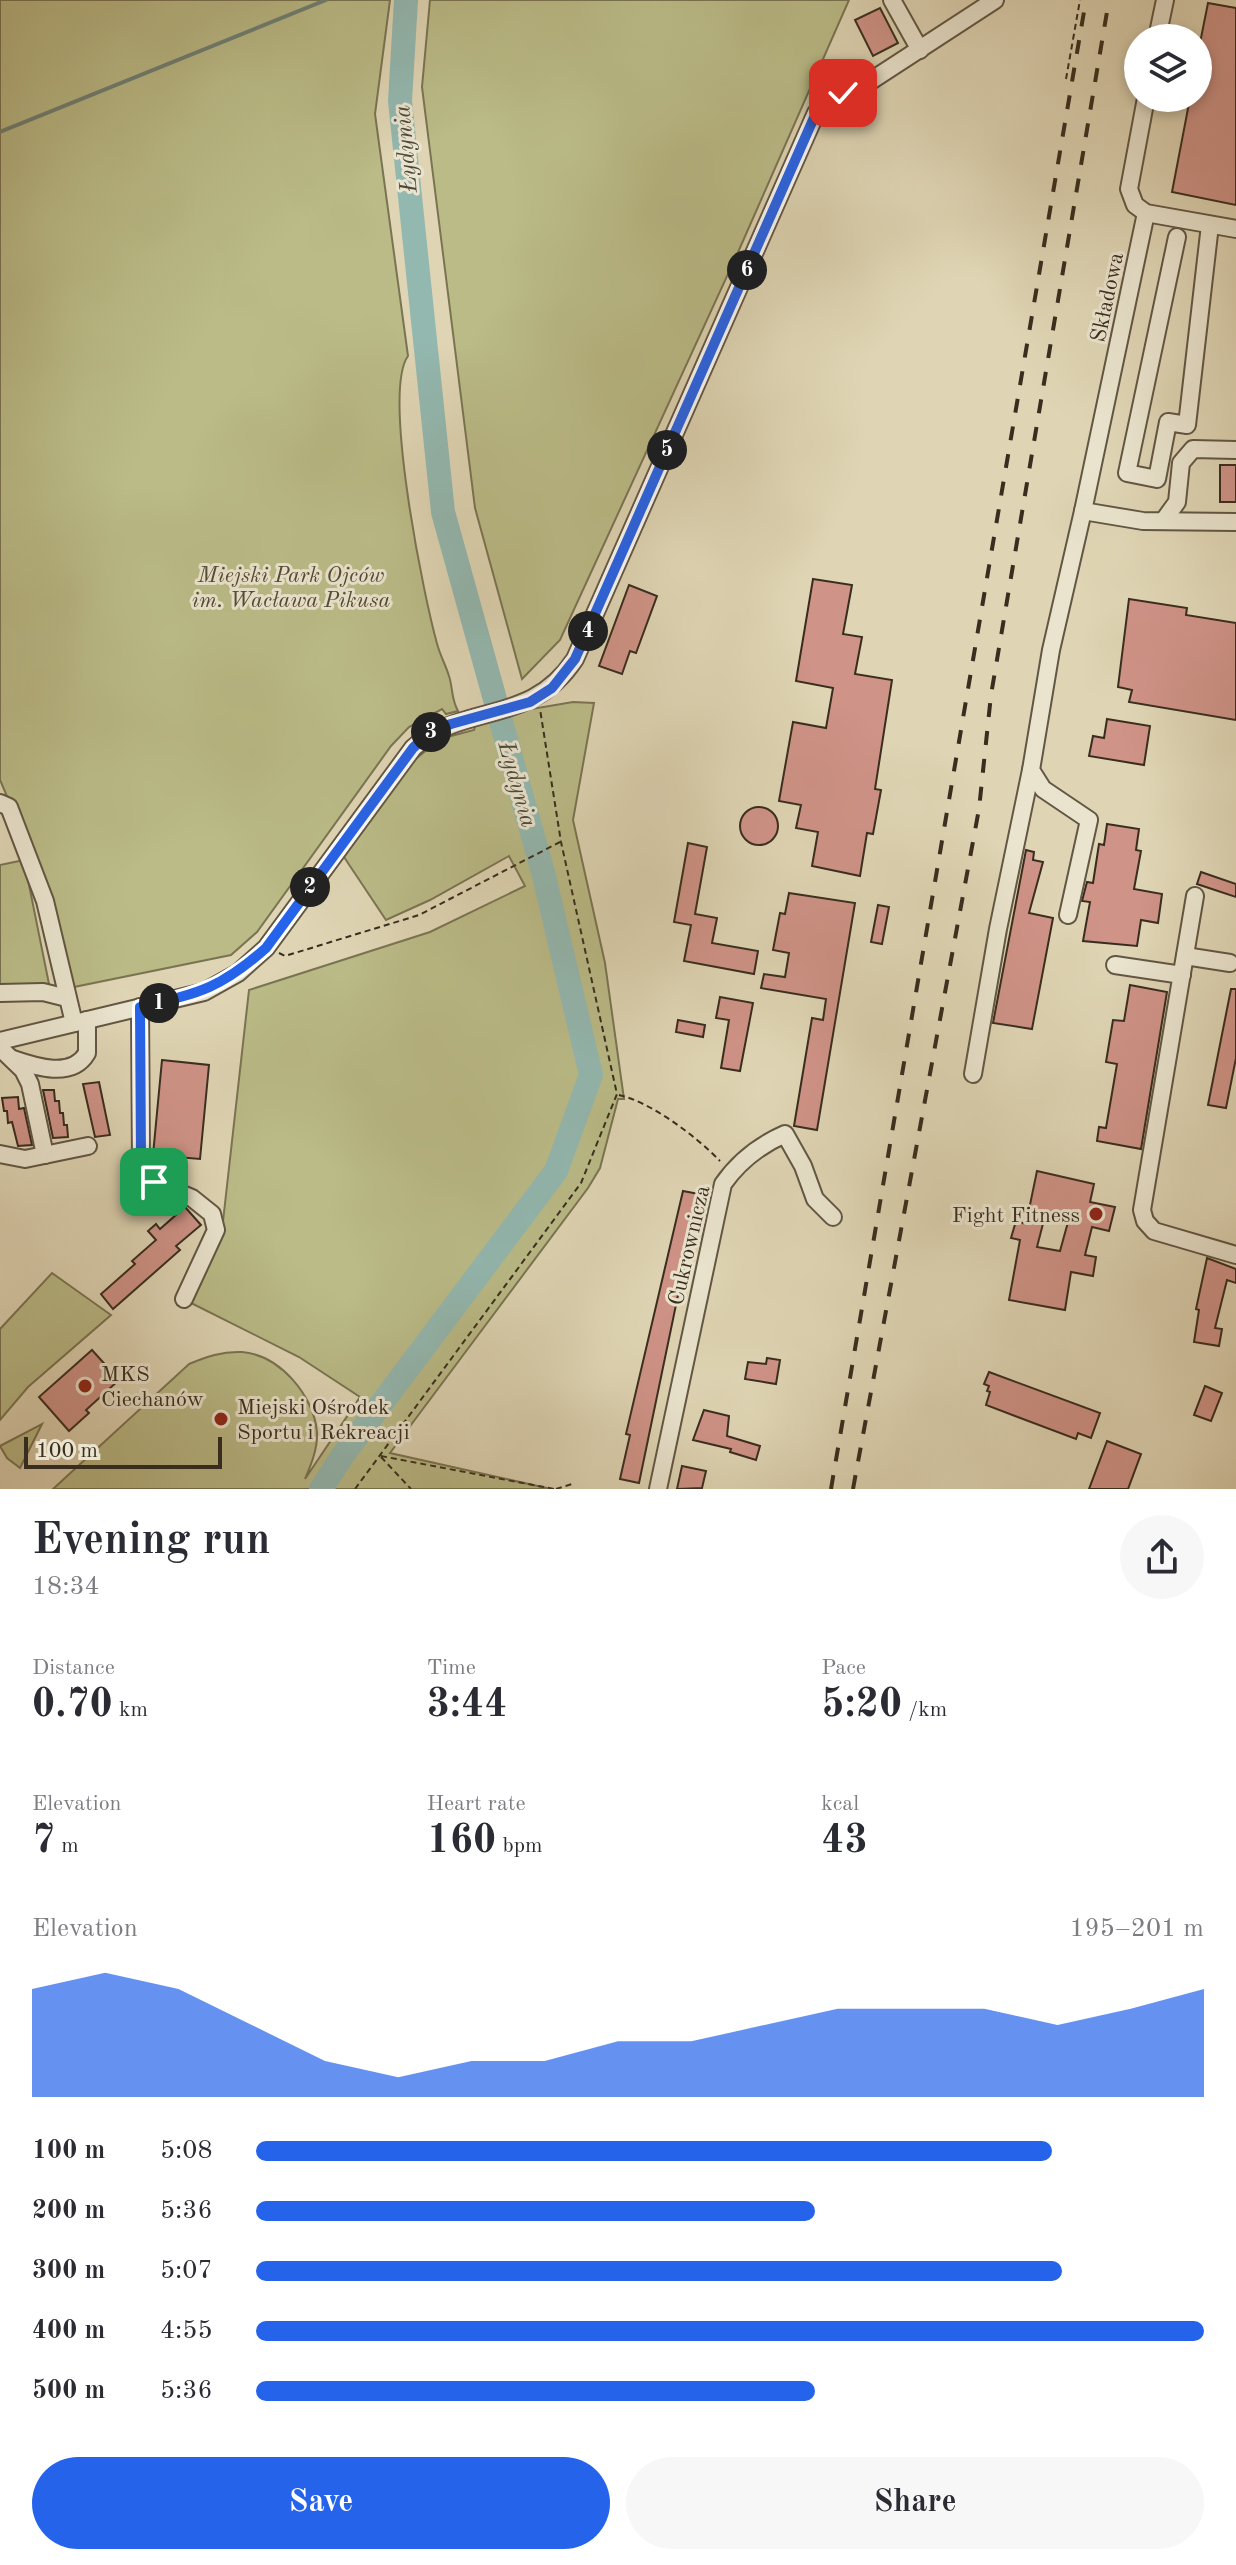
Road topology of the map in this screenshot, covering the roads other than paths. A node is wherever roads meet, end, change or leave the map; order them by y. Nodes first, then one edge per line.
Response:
1 (892, 0) edge
2 (995, 0) edge
3 (1165, 0) edge
4 (1160, 24) edge
5 (920, 50) junction
6 (1143, 112) edge
7 (1146, 213) junction
8 (1210, 225) junction
9 (1236, 229) edge
10 (1177, 237) dead end
11 (1236, 450) edge
12 (1083, 511) junction
13 (1164, 520) junction
14 (1236, 522) edge
15 (1031, 770) junction
16 (0, 803) edge
17 (1195, 896) dead end
18 (1068, 915) dead end
19 (1185, 956) junction
20 (1230, 963) dead end
21 (1115, 965) dead end
22 (1182, 975) junction
23 (0, 993) edge
24 (67, 998) junction
25 (140, 1007) junction
26 (81, 1022) junction
27 (0, 1041) edge
28 (6, 1053) edge
29 (973, 1074) dead end
30 (88, 1146) dead end
31 (0, 1154) edge
32 (45, 1155) junction
33 (833, 1217) dead end
34 (1236, 1255) edge
35 (184, 1299) dead end
36 (658, 1489) edge

1 - 5 street
2 - 5 street
3 - 4 street
5 - 25 street
6 - 7 street
7 - 8 street
7 - 12 street, Składowa
8 - 9 street
8 - 10 street
11 - 13 street
12 - 13 street
12 - 15 street, Składowa
13 - 14 street
15 - 18 street
15 - 29 street, Składowa
16 - 24 street
17 - 19 street
19 - 20 street
19 - 22 street
21 - 22 street
22 - 34 street
23 - 24 street
24 - 26 street
25 - 26 street
25 - 35 street
26 - 27 street
26 - 28 street
28 - 32 street
30 - 32 street
31 - 32 street
33 - 36 street, Cukrownicza

